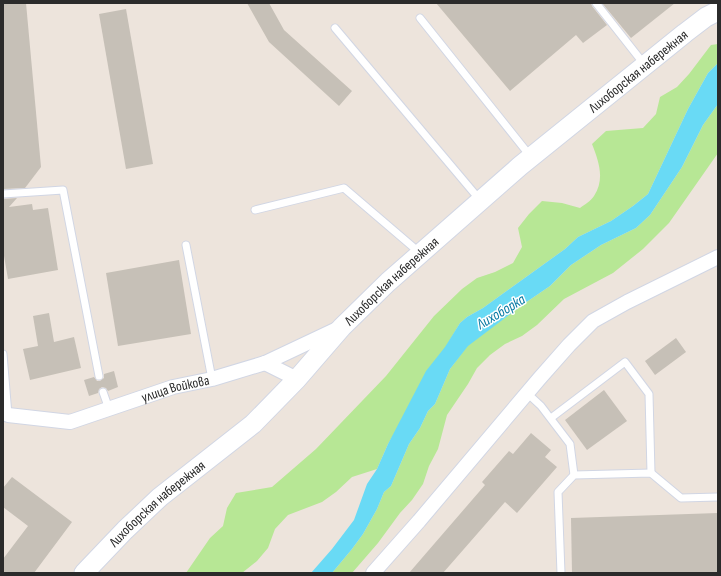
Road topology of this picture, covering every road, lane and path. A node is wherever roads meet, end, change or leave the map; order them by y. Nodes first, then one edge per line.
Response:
1 (596, 3) edge
2 (718, 11) edge
3 (420, 18) dead end
4 (335, 28) dead end
5 (645, 66) junction
6 (531, 157) junction
7 (3, 194) edge
8 (481, 201) junction
9 (255, 210) dead end
10 (186, 245) dead end
11 (421, 253) junction
12 (718, 257) edge
13 (342, 327) junction
14 (3, 354) edge
15 (265, 363) junction
16 (99, 376) dead end
17 (212, 379) junction
18 (297, 379) junction
19 (104, 392) dead end
20 (527, 393) junction
21 (108, 409) junction
22 (5, 413) edge
23 (551, 418) junction
24 (651, 472) junction
25 (574, 475) junction
26 (718, 497) edge
27 (84, 573) edge
28 (373, 573) edge
29 (560, 573) edge

1 - 5 lane
2 - 5 street, Лихоборская набережная
3 - 6 lane
4 - 8 lane
5 - 6 street, Лихоборская набережная
6 - 8 street, Лихоборская набережная
7 - 16 lane
8 - 11 street, Лихоборская набережная
9 - 11 lane
10 - 17 lane
11 - 13 street, Лихоборская набережная
12 - 20 street
13 - 15 street, улица Войкова
13 - 18 street, Лихоборская набережная
14 - 22 lane
15 - 17 street, улица Войкова
15 - 18 street
17 - 21 street, улица Войкова
18 - 27 street, Лихоборская набережная
19 - 21 lane
20 - 23 lane
20 - 28 street
21 - 22 street, улица Войкова
23 - 24 lane
23 - 25 lane
24 - 25 lane
24 - 26 lane
25 - 29 lane

